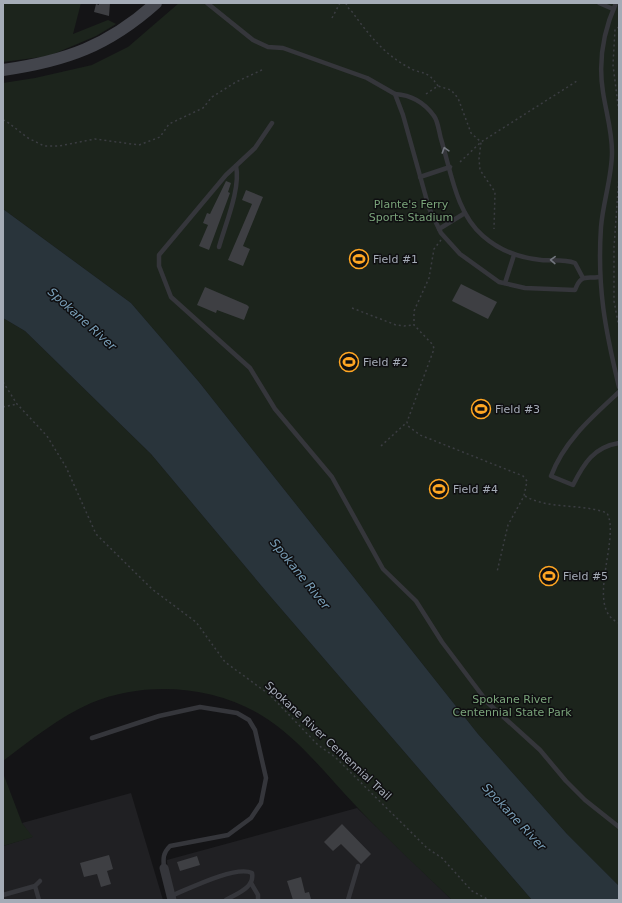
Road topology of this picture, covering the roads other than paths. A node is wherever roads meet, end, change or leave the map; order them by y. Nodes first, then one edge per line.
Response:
1 (156, 3) edge
2 (206, 3) edge
3 (599, 3) edge
4 (616, 3) edge
5 (613, 10) junction
6 (3, 70) edge
7 (396, 94) junction
8 (272, 123) dead end
9 (236, 166) junction
10 (450, 167) junction
11 (420, 177) junction
12 (464, 213) junction
13 (440, 229) junction
14 (219, 247) dead end
15 (514, 255) junction
16 (599, 277) junction
17 (583, 278) junction
18 (505, 283) junction
19 (619, 386) edge
20 (619, 392) edge
21 (619, 442) edge
22 (92, 738) dead end
23 (619, 827) edge
24 (358, 866) dead end
25 (164, 868) joint
26 (40, 881) dead end
27 (251, 883) junction
28 (35, 886) junction
29 (3, 895) edge
30 (171, 898) edge
31 (39, 900) edge
32 (226, 900) edge
33 (258, 900) edge
34 (348, 900) edge

1 - 6 street
2 - 7 lane
3 - 5 lane
4 - 5 lane
5 - 16 lane
10 -> 7 lane
7 - 11 lane
8 - 9 lane
9 - 14 lane
9 - 23 lane
10 - 11 lane
10 - 12 lane
11 - 13 lane
12 - 13 lane
12 - 15 lane
13 - 18 lane
17 -> 15 lane
15 - 18 lane
16 - 17 lane
16 - 19 lane
17 - 18 lane
20 - 21 lane
22 - 25 lane
24 - 34 lane
25 - 30 street
26 - 28 lane
27 - 30 lane
27 - 32 lane
27 - 33 lane
28 - 29 lane
28 - 31 lane

